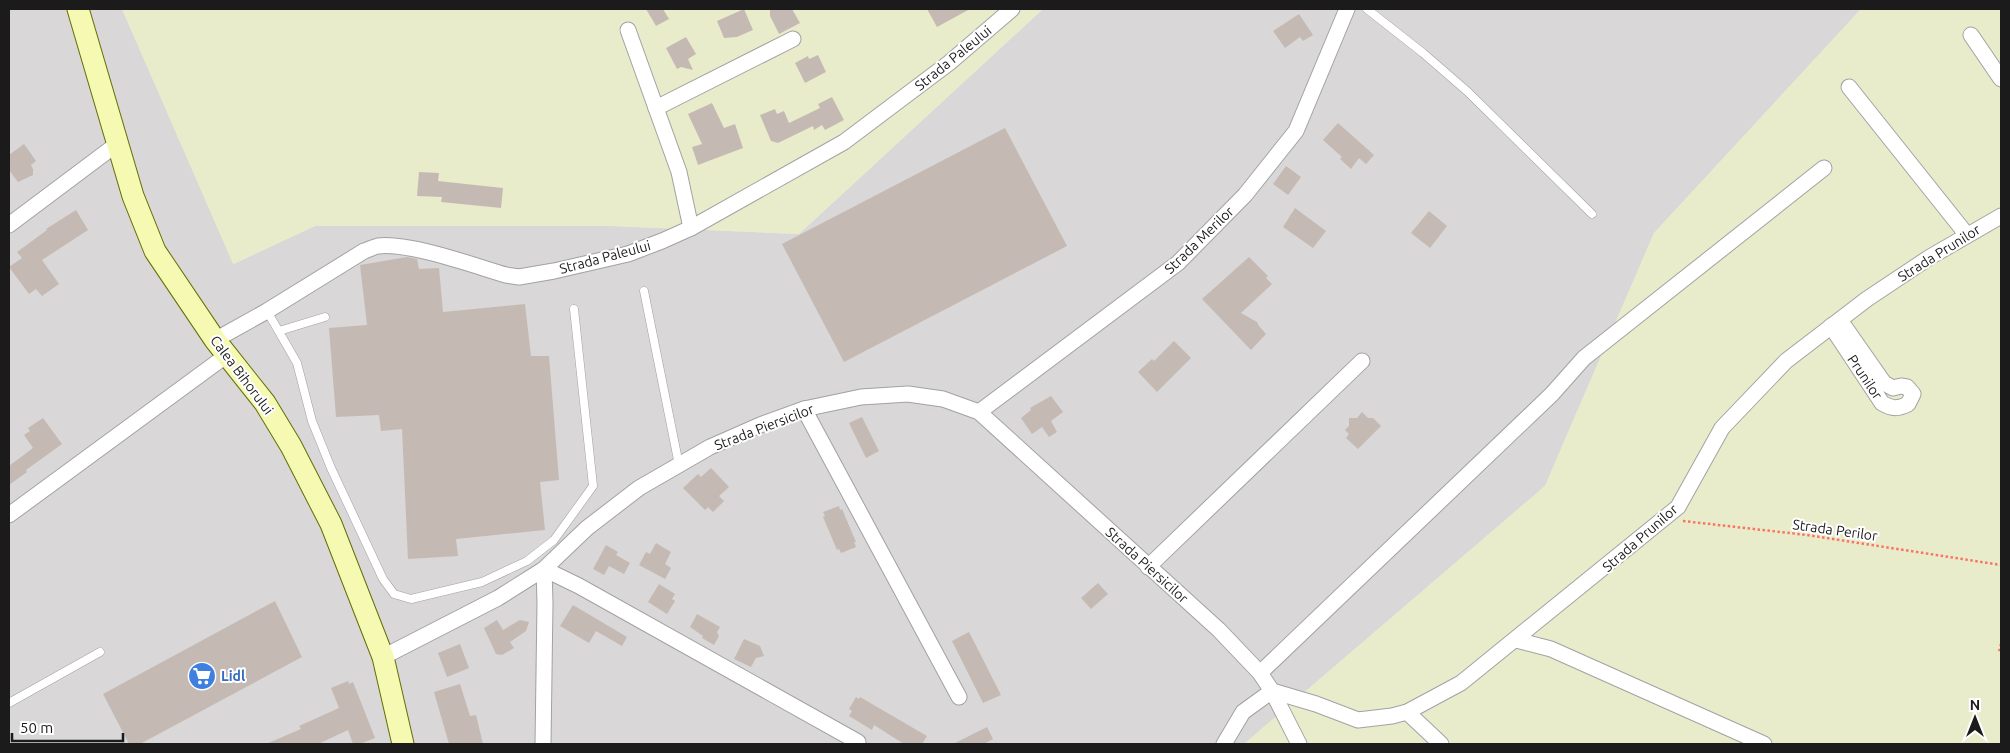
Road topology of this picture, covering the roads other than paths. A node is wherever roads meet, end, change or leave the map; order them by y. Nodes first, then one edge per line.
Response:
1 (78, 9) edge
2 (1012, 9) edge
3 (1347, 9) edge
4 (1367, 9) edge
5 (628, 30) dead end
6 (1970, 35) dead end
7 (793, 39) dead end
8 (2001, 79) edge
9 (1849, 87) dead end
10 (656, 108) junction
11 (117, 144) junction
12 (1824, 168) dead end
13 (1592, 214) dead end
14 (2000, 219) edge
15 (9, 225) edge
16 (691, 228) junction
17 (1968, 235) junction
18 (644, 291) dead end
19 (574, 309) dead end
20 (267, 311) junction
21 (326, 317) dead end
22 (1836, 323) junction
23 (279, 331) junction
24 (221, 348) junction
25 (1362, 361) dead end
26 (804, 409) junction
27 (979, 412) junction
28 (679, 464) junction
29 (9, 515) edge
30 (1148, 566) junction
31 (544, 569) junction
32 (1516, 640) junction
33 (100, 652) dead end
34 (383, 657) junction
35 (1260, 673) junction
36 (1272, 691) junction
37 (959, 697) dead end
38 (9, 703) edge
39 (1407, 712) junction
40 (858, 742) dead end
41 (403, 744) edge
42 (543, 744) edge
43 (1224, 744) edge
44 (1299, 744) edge
45 (1441, 744) edge
46 (1764, 744) edge

1 - 11 main road, Calea Bihorului
2 - 16 street, Strada Paleului
3 - 27 street, Strada Merilor
4 - 13 lane
5 - 10 street
6 - 8 street
7 - 10 street
9 - 17 street
10 - 16 street
11 - 15 street
11 - 24 main road, Calea Bihorului
12 - 35 street
14 - 17 street, Strada Prunilor
16 - 20 street, Strada Paleului
17 - 22 street, Strada Prunilor
18 - 28 lane
19 - 23 lane
20 - 23 lane
20 - 24 street, Strada Paleului
21 - 23 lane
22 - 22 street, Prunilor
22 - 32 street, Strada Prunilor
24 - 29 street, Strada Paleului
24 - 34 main road, Calea Bihorului
25 - 30 street
26 - 27 street, Strada Piersicilor
26 - 28 street, Strada Piersicilor
26 - 37 street
27 - 30 street, Strada Piersicilor
28 - 31 street, Strada Piersicilor
30 - 35 street, Strada Piersicilor
31 - 34 street, Strada Piersicilor
31 - 40 street
31 - 42 street
32 - 39 street, Strada Prunilor
32 - 46 street
33 - 38 lane
34 - 41 main road, Calea Bihorului
35 - 36 street, Strada Piersicilor
36 - 39 street, Strada Prunilor
36 - 43 street
36 - 44 street, Strada Piersicilor
39 - 45 street

